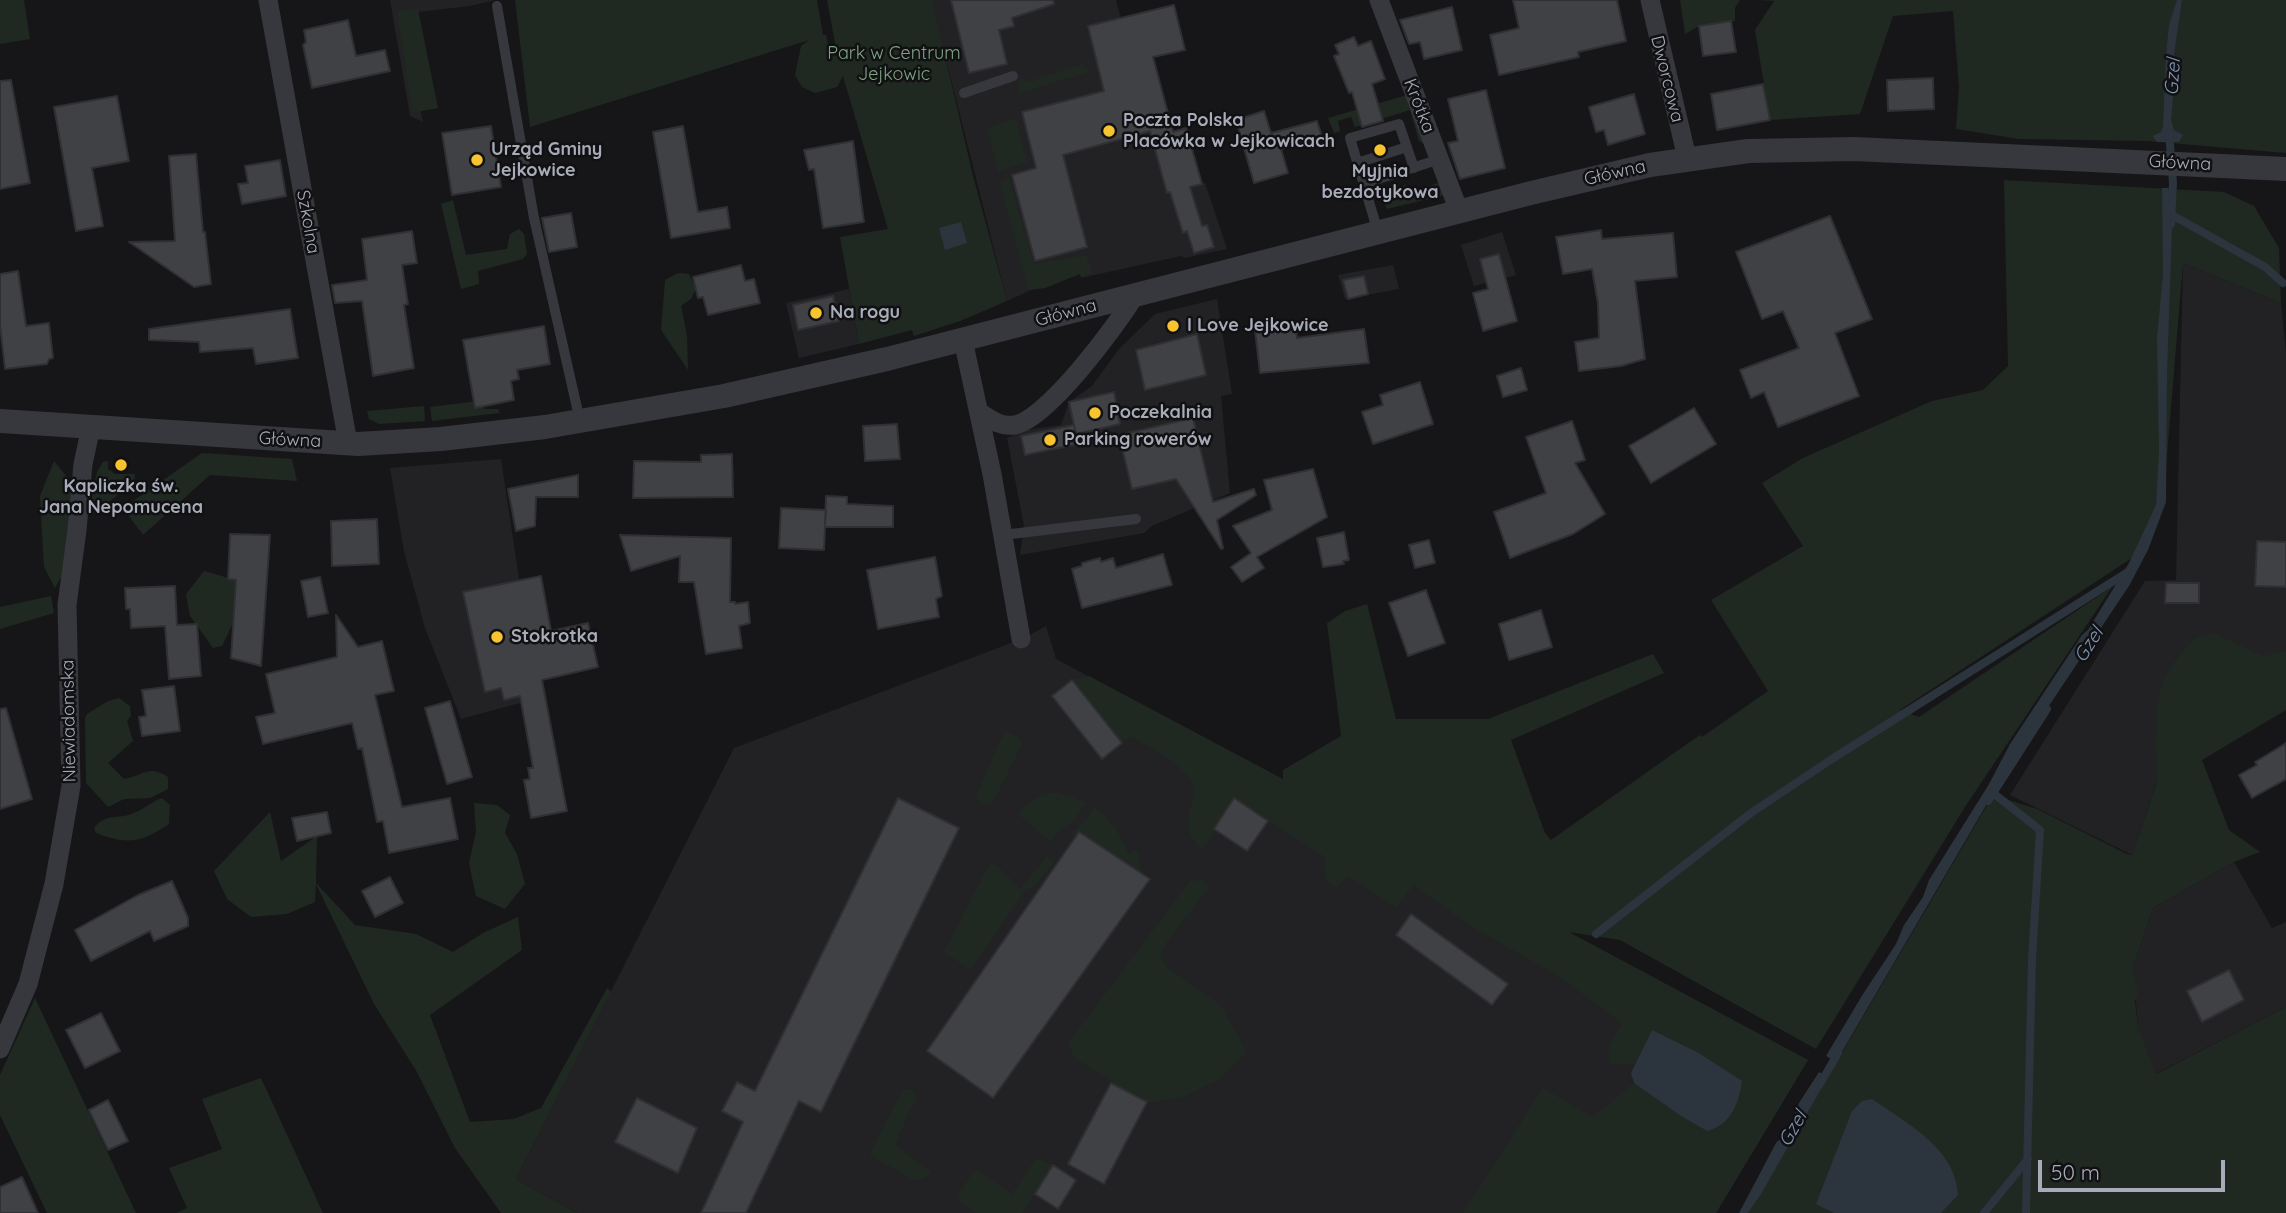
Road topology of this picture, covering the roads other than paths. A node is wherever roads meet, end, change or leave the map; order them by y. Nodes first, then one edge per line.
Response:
1 (268, 0) edge
2 (1379, 0) edge
3 (1650, 0) edge
4 (497, 6) dead end
5 (1013, 76) dead end
6 (964, 93) dead end
7 (1407, 147) junction
8 (1686, 158) junction
9 (1440, 159) junction
10 (1357, 163) junction
11 (1414, 168) junction
12 (2286, 169) edge
13 (1363, 184) junction
14 (1459, 211) junction
15 (1378, 232) junction
16 (1135, 295) junction
17 (963, 340) junction
18 (979, 412) junction
19 (0, 421) edge
20 (580, 421) junction
21 (91, 427) junction
22 (348, 443) junction
23 (1136, 519) dead end
24 (1003, 535) junction
25 (1021, 639) dead end
26 (0, 1049) edge

1 - 22 street, Szkolna
2 - 9 street, Krótka
3 - 8 street, Dworcowa
4 - 20 lane
5 - 6 lane
7 - 10 lane
7 - 10 lane
7 - 11 lane
8 - 12 street, Główna
8 - 14 street, Główna
9 - 11 lane
9 - 14 street, Krótka
10 - 13 lane
11 - 13 lane
13 - 15 lane
14 - 15 street, Główna
15 - 16 street, Główna
16 - 17 street, Główna
16 - 18 street
17 - 18 street
17 - 20 street, Główna
18 - 24 street
19 - 21 street, Główna
20 - 22 street, Główna
21 - 22 street, Główna
21 - 26 street, Niewiadomska
23 - 24 lane
24 - 25 street

